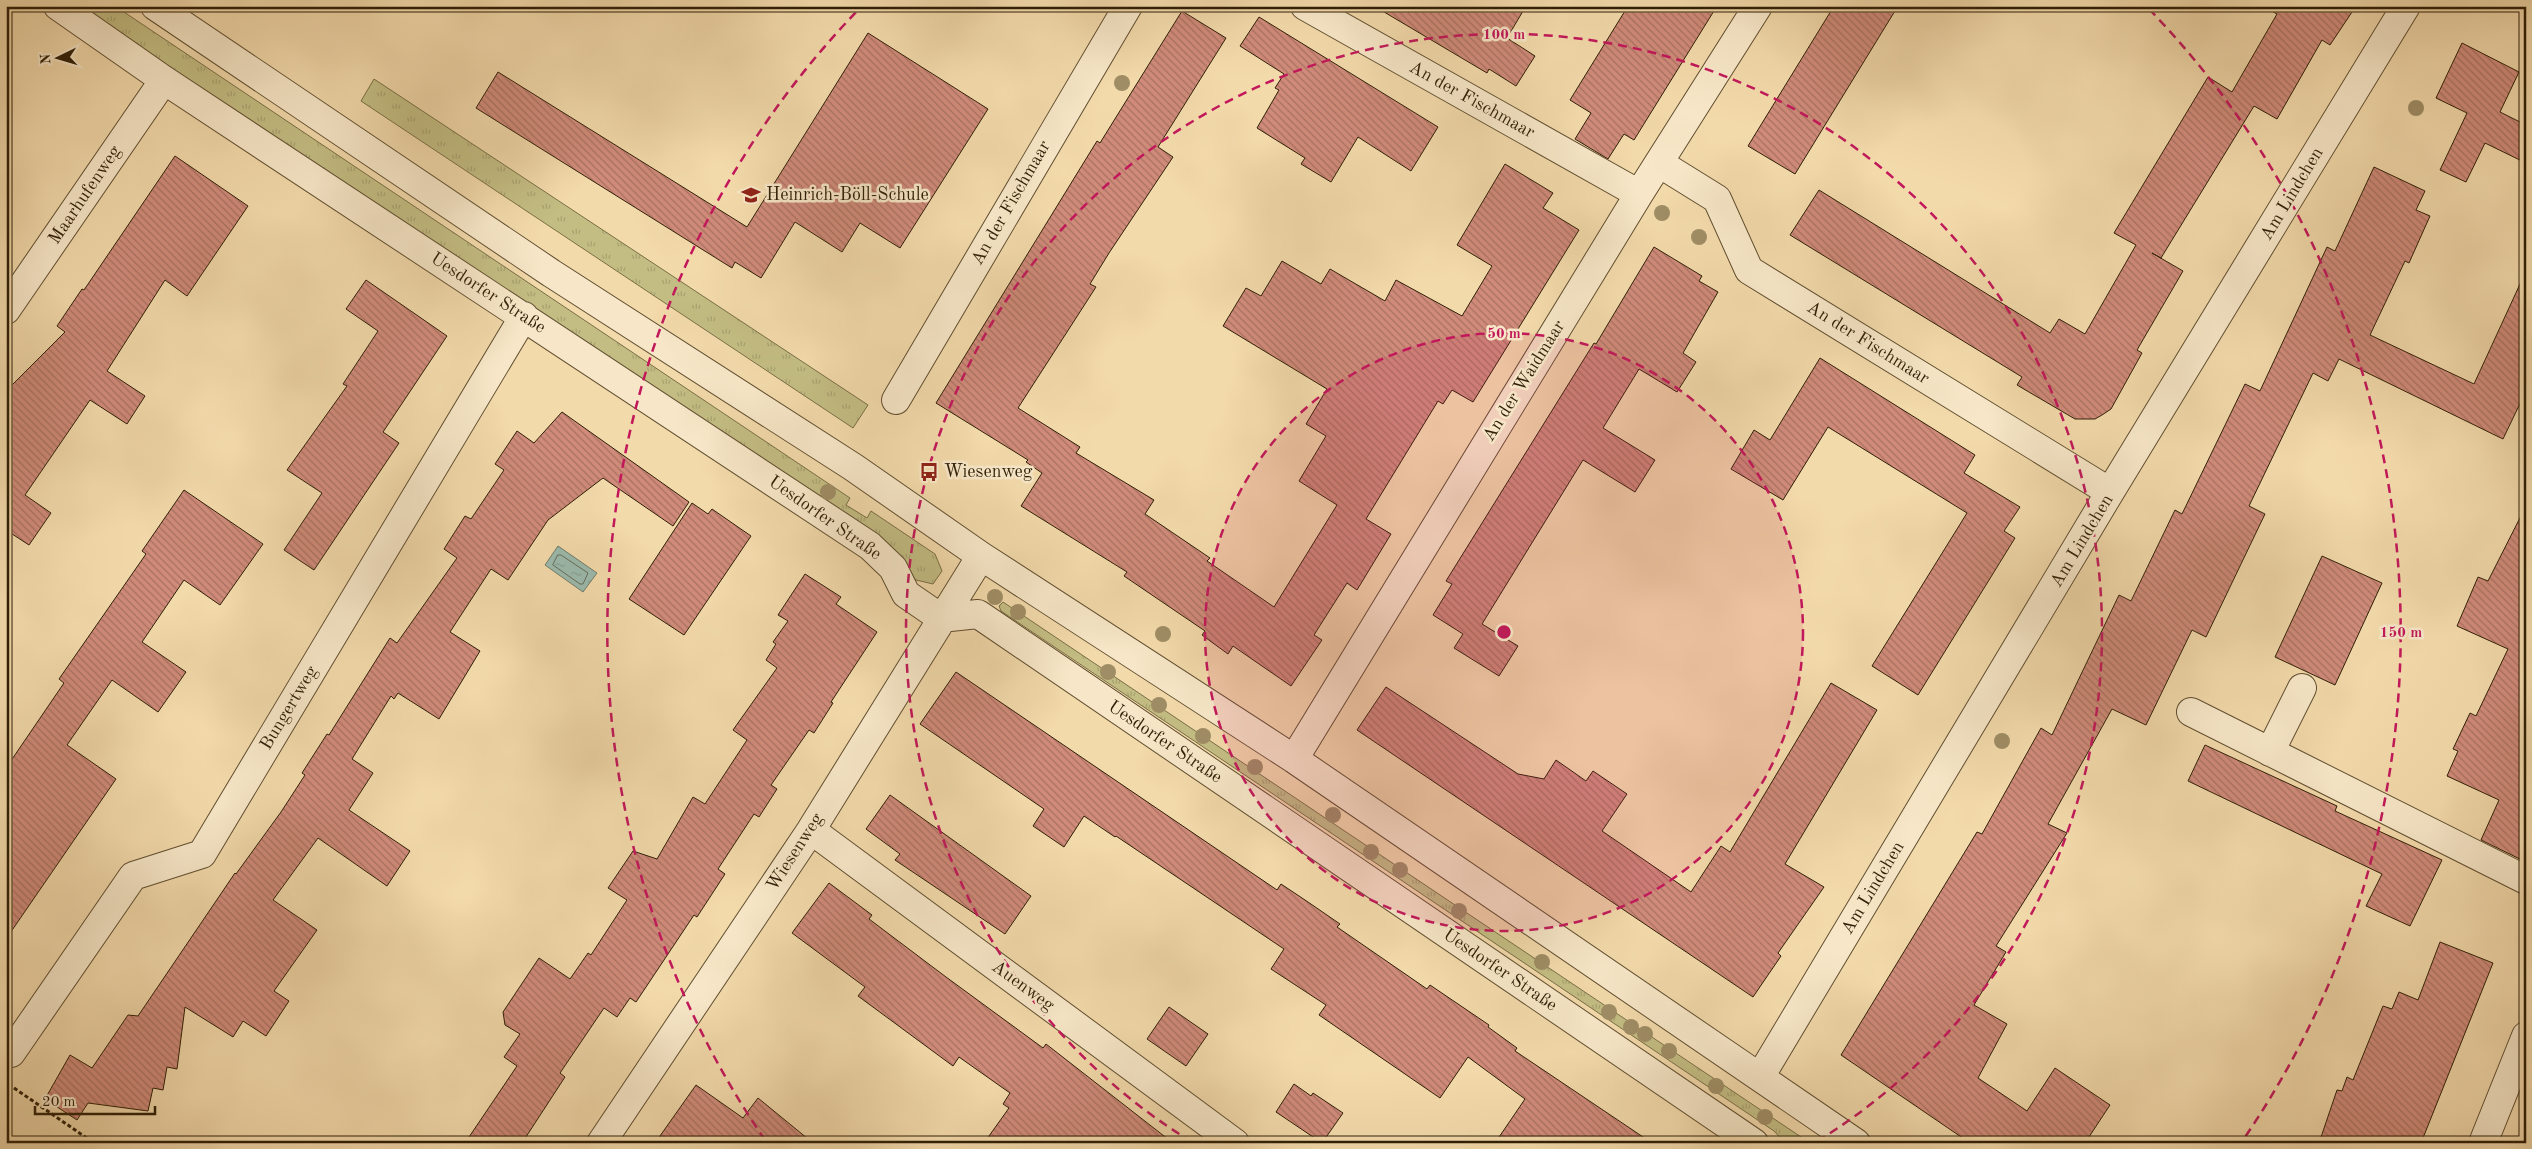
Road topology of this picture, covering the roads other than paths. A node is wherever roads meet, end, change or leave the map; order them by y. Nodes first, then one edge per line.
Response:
1 (58, 6) edge
2 (155, 6) edge
3 (1128, 6) edge
4 (1305, 6) edge
5 (1758, 6) edge
6 (2406, 6) edge
7 (164, 80) junction
8 (1659, 163) junction
9 (1639, 194) junction
10 (6, 310) edge
11 (524, 316) junction
12 (896, 400) dead end
13 (2110, 492) junction
14 (981, 556) junction
15 (942, 618) junction
16 (2302, 688) dead end
17 (2191, 712) dead end
18 (2270, 752) junction
19 (1294, 759) junction
20 (811, 830) junction
21 (2526, 880) edge
22 (2526, 1036) edge
23 (11, 1053) dead end
24 (1760, 1077) junction
25 (602, 1143) edge
26 (1236, 1143) edge
27 (1754, 1143) edge
28 (1856, 1143) edge
29 (2483, 1143) edge

1 - 7 street, Uesdorfer Straße
2 - 14 street
3 - 12 street, An der Fischmaar
4 - 9 street, An der Fischmaar
5 - 8 street, An der Waidmaar
6 - 13 street, Am Lindchen
7 - 10 street, Maarhufenweg
7 - 11 street, Uesdorfer Straße
8 - 9 street, An der Waidmaar
8 - 13 street, An der Fischmaar
9 - 19 street, An der Waidmaar
11 - 15 street, Uesdorfer Straße
11 - 23 street, Bungertweg
13 - 24 street, Am Lindchen
14 - 15 street, Wiesenweg
14 - 19 street
15 - 20 street, Wiesenweg
15 - 27 street, Uesdorfer Straße
16 - 18 street
17 - 18 street
18 - 21 street
19 - 24 street
20 - 25 street, Wiesenweg
20 - 26 street, Auenweg
22 - 29 street
24 - 28 street

